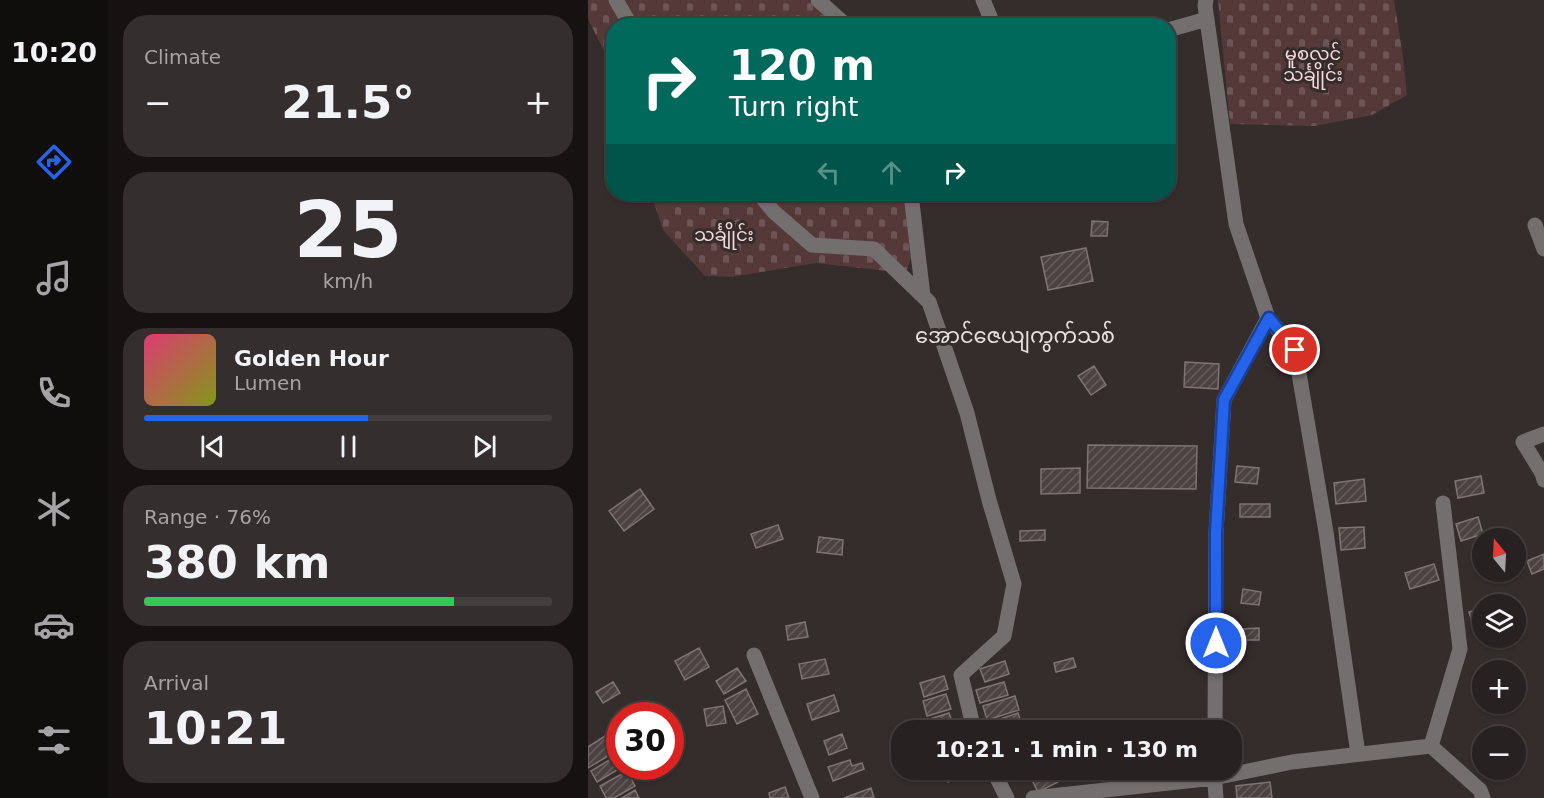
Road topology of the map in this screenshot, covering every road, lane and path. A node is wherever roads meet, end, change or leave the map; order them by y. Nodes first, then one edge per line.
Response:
1 (616, 0) edge
2 (818, 0) edge
3 (983, 0) edge
4 (1206, 0) edge
5 (626, 18) edge
6 (838, 18) edge
7 (991, 18) edge
8 (1207, 19) junction
9 (1176, 28) edge
10 (765, 201) edge
11 (912, 201) edge
12 (1535, 225) dead end
13 (1544, 249) edge
14 (923, 296) junction
15 (1269, 318) junction
16 (1544, 434) edge
17 (1544, 480) edge
18 (1443, 503) dead end
19 (754, 655) dead end
20 (972, 720) edge
21 (1215, 720) edge
22 (1431, 746) junction
23 (1358, 754) junction
24 (1242, 770) edge
25 (998, 780) edge
26 (1169, 780) edge
27 (1214, 780) edge
28 (812, 798) edge
29 (1007, 798) edge
30 (1033, 798) edge
31 (1216, 798) edge
32 (1483, 798) edge

1 - 5 street
2 - 6 street
3 - 7 street
4 - 8 street
8 - 9 street
8 - 15 street
10 - 14 street
11 - 14 street
12 - 13 street
14 - 20 street
15 - 21 street
15 - 23 street
16 - 17 street
18 - 22 street
19 - 28 street
22 - 23 street
22 - 32 street
23 - 24 street
25 - 29 street
26 - 30 street
27 - 31 street

